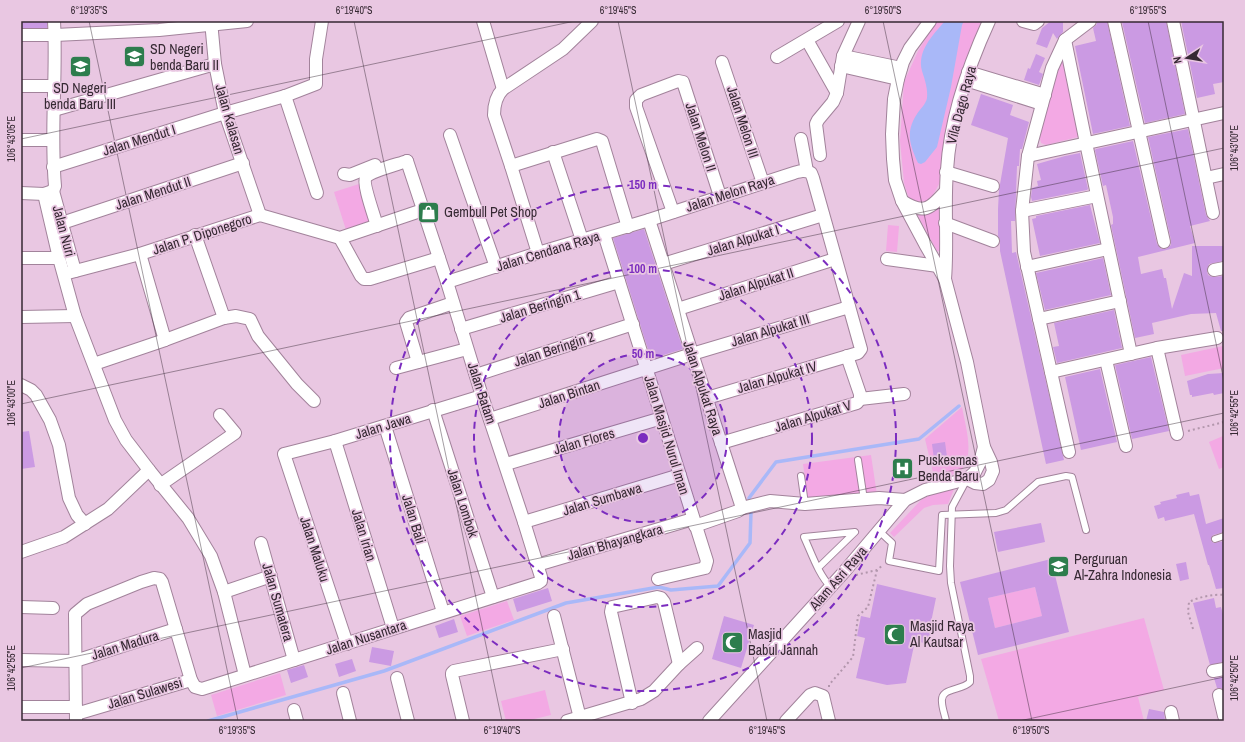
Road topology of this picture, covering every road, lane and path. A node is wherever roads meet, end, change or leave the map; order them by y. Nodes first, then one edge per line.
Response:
1 (54, 21) edge
2 (247, 21) edge
3 (322, 21) edge
4 (483, 21) edge
5 (592, 21) edge
6 (838, 21) edge
7 (859, 21) edge
8 (930, 21) edge
9 (989, 21) edge
10 (1023, 21) edge
11 (1038, 21) edge
12 (1090, 21) edge
13 (1114, 21) edge
14 (1174, 21) edge
15 (211, 22) edge
16 (159, 26) edge
17 (108, 27) edge
18 (21, 35) edge
19 (55, 35) junction
20 (807, 40) junction
21 (1065, 40) junction
22 (777, 57) dead end
23 (842, 61) junction
24 (722, 62) dead end
25 (215, 64) junction
26 (899, 74) junction
27 (967, 76) junction
28 (21, 86) edge
29 (54, 86) junction
30 (503, 89) junction
31 (837, 93) junction
32 (285, 96) junction
33 (1044, 99) junction
34 (54, 110) junction
35 (225, 113) junction
36 (1224, 113) edge
37 (1194, 120) junction
38 (1139, 132) junction
39 (450, 135) dead end
40 (801, 139) dead end
41 (21, 140) edge
42 (52, 140) junction
43 (1086, 144) junction
44 (553, 152) junction
45 (820, 155) dead end
46 (1028, 156) junction
47 (407, 161) junction
48 (243, 163) junction
49 (511, 166) junction
50 (53, 167) junction
51 (809, 172) junction
52 (946, 172) junction
53 (344, 174) dead end
54 (1224, 174) edge
55 (1206, 178) junction
56 (763, 183) junction
57 (993, 186) dead end
58 (946, 191) junction
59 (48, 192) junction
60 (21, 193) edge
61 (317, 194) dead end
62 (720, 196) junction
63 (1097, 196) junction
64 (902, 201) junction
65 (423, 210) junction
66 (1022, 210) junction
67 (673, 212) junction
68 (1213, 213) dead end
69 (260, 215) junction
70 (823, 215) junction
71 (649, 220) junction
72 (62, 222) junction
73 (945, 223) junction
74 (377, 226) junction
75 (628, 227) junction
76 (604, 234) junction
77 (195, 235) junction
78 (340, 238) junction
79 (582, 240) junction
80 (993, 241) dead end
81 (1164, 242) dead end
82 (1108, 249) junction
83 (538, 253) junction
84 (140, 254) junction
85 (21, 258) edge
86 (59, 258) junction
87 (439, 258) junction
88 (835, 259) junction
89 (887, 259) dead end
90 (663, 264) junction
91 (938, 266) junction
92 (496, 267) junction
93 (1027, 267) junction
94 (70, 273) junction
95 (945, 279) junction
96 (447, 282) junction
97 (619, 282) junction
98 (1120, 301) junction
99 (453, 303) junction
100 (849, 307) junction
101 (678, 309) junction
102 (75, 316) junction
103 (21, 317) edge
104 (224, 318) junction
105 (1039, 319) junction
106 (633, 324) junction
107 (461, 329) junction
108 (1217, 338) dead end
109 (165, 340) junction
110 (467, 348) junction
111 (1157, 348) junction
112 (692, 354) junction
113 (1131, 354) junction
114 (847, 356) junction
115 (1106, 360) junction
116 (418, 362) junction
117 (94, 364) junction
118 (396, 368) dead end
119 (647, 369) junction
120 (1051, 372) junction
121 (476, 375) junction
122 (21, 385) edge
123 (904, 394) dead end
124 (482, 396) junction
125 (706, 398) junction
126 (860, 399) junction
127 (314, 401) dead end
128 (433, 410) junction
129 (220, 415) dead end
130 (662, 418) junction
131 (490, 419) junction
132 (1224, 422) edge
133 (385, 426) junction
134 (1177, 434) joint
135 (335, 441) junction
136 (721, 443) junction
137 (984, 446) junction
138 (1126, 446) dead end
139 (1069, 452) dead end
140 (284, 454) joint
141 (858, 460) dead end
142 (506, 464) junction
143 (148, 470) junction
144 (680, 475) junction
145 (801, 476) dead end
146 (967, 479) junction
147 (160, 485) junction
148 (864, 500) junction
149 (905, 500) junction
150 (805, 504) junction
151 (742, 508) junction
152 (951, 515) junction
153 (524, 522) junction
154 (694, 523) junction
155 (85, 524) junction
156 (1086, 530) dead end
157 (879, 531) junction
158 (1224, 536) edge
159 (1215, 539) dead end
160 (261, 543) dead end
161 (21, 552) edge
162 (889, 560) junction
163 (537, 565) junction
164 (819, 567) junction
165 (877, 570) junction
166 (844, 572) junction
167 (271, 576) junction
168 (541, 577) joint
169 (658, 579) dead end
170 (831, 587) junction
171 (224, 592) junction
172 (1224, 595) edge
173 (493, 597) junction
174 (21, 607) edge
175 (53, 608) dead end
176 (443, 612) junction
177 (554, 616) dead end
178 (393, 628) junction
179 (176, 629) junction
180 (1193, 629) dead end
181 (347, 644) junction
182 (697, 648) dead end
183 (562, 649) junction
184 (21, 660) edge
185 (294, 660) junction
186 (75, 661) junction
187 (679, 664) junction
188 (245, 675) junction
189 (397, 678) dead end
190 (191, 680) junction
191 (832, 682) dead end
192 (344, 693) dead end
193 (1219, 696) dead end
194 (632, 703) junction
195 (21, 707) edge
196 (76, 714) edge
197 (1224, 716) edge
198 (580, 718) junction
199 (350, 721) edge
200 (408, 721) edge
201 (463, 721) edge
202 (567, 721) edge
203 (709, 721) edge
204 (786, 721) edge
205 (829, 721) edge
206 (946, 721) edge

1 - 19 street
2 - 15 street
3 - 32 street, Jalan Mendut I
4 - 30 street
5 - 30 street
6 - 20 street
7 - 23 street
8 - 26 street, Vila Dago Raya
9 - 27 street, Vila Dago Raya
10 - 11 street
12 - 21 street
13 - 38 street
14 - 37 street
15 - 16 street
15 - 25 street, Jalan Kalasan
16 - 17 street
17 - 19 street
18 - 19 street
19 - 29 street
20 - 22 street
20 - 31 street
21 - 33 street
21 - 43 street
23 - 26 street
23 - 31 street
24 - 56 street, Jalan Melon III
25 - 34 street
25 - 35 street, Jalan Kalasan
26 - 64 street, Vila Dago Raya
27 - 33 street
27 - 52 street, Vila Dago Raya
28 - 29 street
29 - 34 street
30 - 49 street
31 - 45 street
32 - 35 street, Jalan Mendut I
32 - 61 street
33 - 46 street
34 - 42 street
35 - 48 street, Jalan Kalasan
35 - 50 street, Jalan Mendut I
36 - 37 street
37 - 38 street
37 - 55 street
38 - 43 street
38 - 81 street
39 - 92 street
40 - 51 street
41 - 42 street
42 - 50 street
43 - 46 street
43 - 63 street
44 - 49 street
44 - 75 street
44 - 79 street
46 - 66 street
47 - 53 street
47 - 65 street, Jalan Batam
47 - 74 street
48 - 69 street, Jalan Kalasan
48 - 72 street, Jalan Mendut II
49 - 83 street
50 - 59 street
51 - 56 street, Jalan Melon Raya
51 - 70 street
52 - 57 street
52 - 58 street, Vila Dago Raya
54 - 55 street
55 - 68 street
56 - 62 street, Jalan Melon Raya
58 - 64 street
58 - 73 street, Vila Dago Raya
59 - 60 street
59 - 72 street, Jalan Nuri
59 - 86 street, Jalan Nuri
62 - 67 street, Jalan Melon Raya
62 - 67 street, Jalan Melon II
63 - 66 street
63 - 82 street
64 - 91 street, Vila Dago Raya
65 - 74 street
65 - 87 street, Jalan Batam
66 - 93 street
67 - 71 street, Jalan Melon Raya
69 - 77 street, Jalan P. Diponegoro
69 - 78 street, Jalan P. Diponegoro
70 - 88 street
70 - 90 street, Jalan Alpukat I
71 - 75 street, Jalan Cendana Raya
71 - 90 street, Jalan Alpukat Raya
72 - 94 street, Jalan Nuri
73 - 80 street
73 - 95 street, Vila Dago Raya
74 - 78 street
75 - 76 street, Jalan Cendana Raya
76 - 79 street, Jalan Cendana Raya
76 - 97 street, Jalan Masjid Nurul Iman
77 - 84 street, Jalan P. Diponegoro
77 - 104 street
78 - 87 street
79 - 83 street, Jalan Cendana Raya
82 - 93 street
82 - 98 street
83 - 92 street, Jalan Cendana Raya
84 - 94 street, Jalan P. Diponegoro
84 - 109 street
85 - 86 street
86 - 94 street, Jalan Nuri
87 - 96 street, Jalan Batam
88 - 100 street
88 - 101 street, Jalan Alpukat II
89 - 91 street
90 - 101 street, Jalan Alpukat Raya
91 - 95 street, Vila Dago Raya
92 - 96 street, Jalan Cendana Raya
93 - 105 street
94 - 102 street
95 - 137 street, Vila Dago Raya
96 - 99 street, Jalan Batam
97 - 106 street, Jalan Masjid Nurul Iman
97 - 107 street, Jalan Beringin 1
98 - 105 street
98 - 113 street
99 - 107 street, Jalan Batam
99 - 116 street
100 - 112 street, Jalan Alpukat III
100 - 114 street
101 - 112 street, Jalan Alpukat Raya
102 - 103 street
102 - 117 street
104 - 109 street
104 - 127 street
105 - 120 street
106 - 119 street, Jalan Masjid Nurul Iman
106 - 121 street, Jalan Beringin 2
107 - 110 street, Jalan Batam
108 - 111 street
109 - 117 street
110 - 116 street
110 - 121 street, Jalan Batam
111 - 113 street
111 - 134 street
112 - 119 street, Jalan Alpukat III
112 - 125 street, Jalan Alpukat Raya
113 - 115 street
114 - 125 street, Jalan Alpukat IV
114 - 126 street, Jalan Alpukat V
115 - 120 street
115 - 138 street
116 - 118 street
117 - 143 street
119 - 130 street, Jalan Masjid Nurul Iman
119 - 131 street, Jalan Bintan
120 - 139 street
121 - 124 street, Jalan Batam
122 - 155 street
123 - 126 street
124 - 128 street, Jalan Jawa
124 - 131 street, Jalan Batam
125 - 136 street, Jalan Alpukat Raya
126 - 136 street, Jalan Alpukat V
128 - 133 street, Jalan Jawa
128 - 173 street, Jalan Lombok
129 - 147 street
130 - 142 street, Jalan Flores
130 - 144 street, Jalan Masjid Nurul Iman
131 - 142 street, Jalan Batam
132 - 134 path
133 - 135 street, Jalan Jawa
133 - 176 street, Jalan Bali
135 - 140 street, Jalan Jawa
135 - 178 street, Jalan Irian
136 - 151 street, Jalan Alpukat Raya
137 - 146 street, Vila Dago Raya
137 - 146 street, Vila Dago Raya
140 - 181 street, Jalan Maluku
141 - 148 lane
142 - 153 street, Jalan Batam
143 - 147 street
143 - 155 street
144 - 153 street, Jalan Sumbawa
144 - 154 street, Jalan Masjid Nurul Iman
145 - 150 lane
146 - 149 street, Alam Asri Raya
146 - 152 lane
147 - 171 street
148 - 149 street
148 - 150 street
149 - 157 street, Alam Asri Raya
150 - 151 street
151 - 154 street
152 - 156 lane
152 - 162 lane
152 - 206 lane
153 - 163 street, Jalan Batam
154 - 163 street, Jalan Bhayangkara
154 - 169 street, Jalan Masjid Nurul Iman
155 - 161 street
157 - 162 lane
157 - 166 street, Alam Asri Raya
158 - 159 lane
160 - 167 street, Jalan Sumatera
162 - 165 path
163 - 168 street, Jalan Batam
164 - 164 lane
164 - 170 lane
165 - 166 path
165 - 191 path
166 - 170 street, Alam Asri Raya
167 - 171 street
167 - 185 street, Jalan Sumatera
168 - 173 street, Jalan Nusantara
170 - 203 street, Alam Asri Raya
171 - 188 street
172 - 180 path
173 - 176 street, Jalan Nusantara
174 - 175 street
176 - 178 street, Jalan Nusantara
177 - 183 street
178 - 181 street, Jalan Nusantara
179 - 186 street, Jalan Madura
179 - 186 street
179 - 190 street
181 - 185 street, Jalan Nusantara
182 - 187 street
183 - 198 street
183 - 201 street
184 - 186 street, Jalan Madura
185 - 188 street, Jalan Nusantara
186 - 196 street
187 - 194 street
187 - 194 street
188 - 190 street, Jalan Nusantara
189 - 200 street
190 - 196 street, Jalan Sulawesi
192 - 199 street
193 - 197 street
194 - 198 street
195 - 196 street, Jalan Sulawesi
198 - 202 street
204 - 205 street

